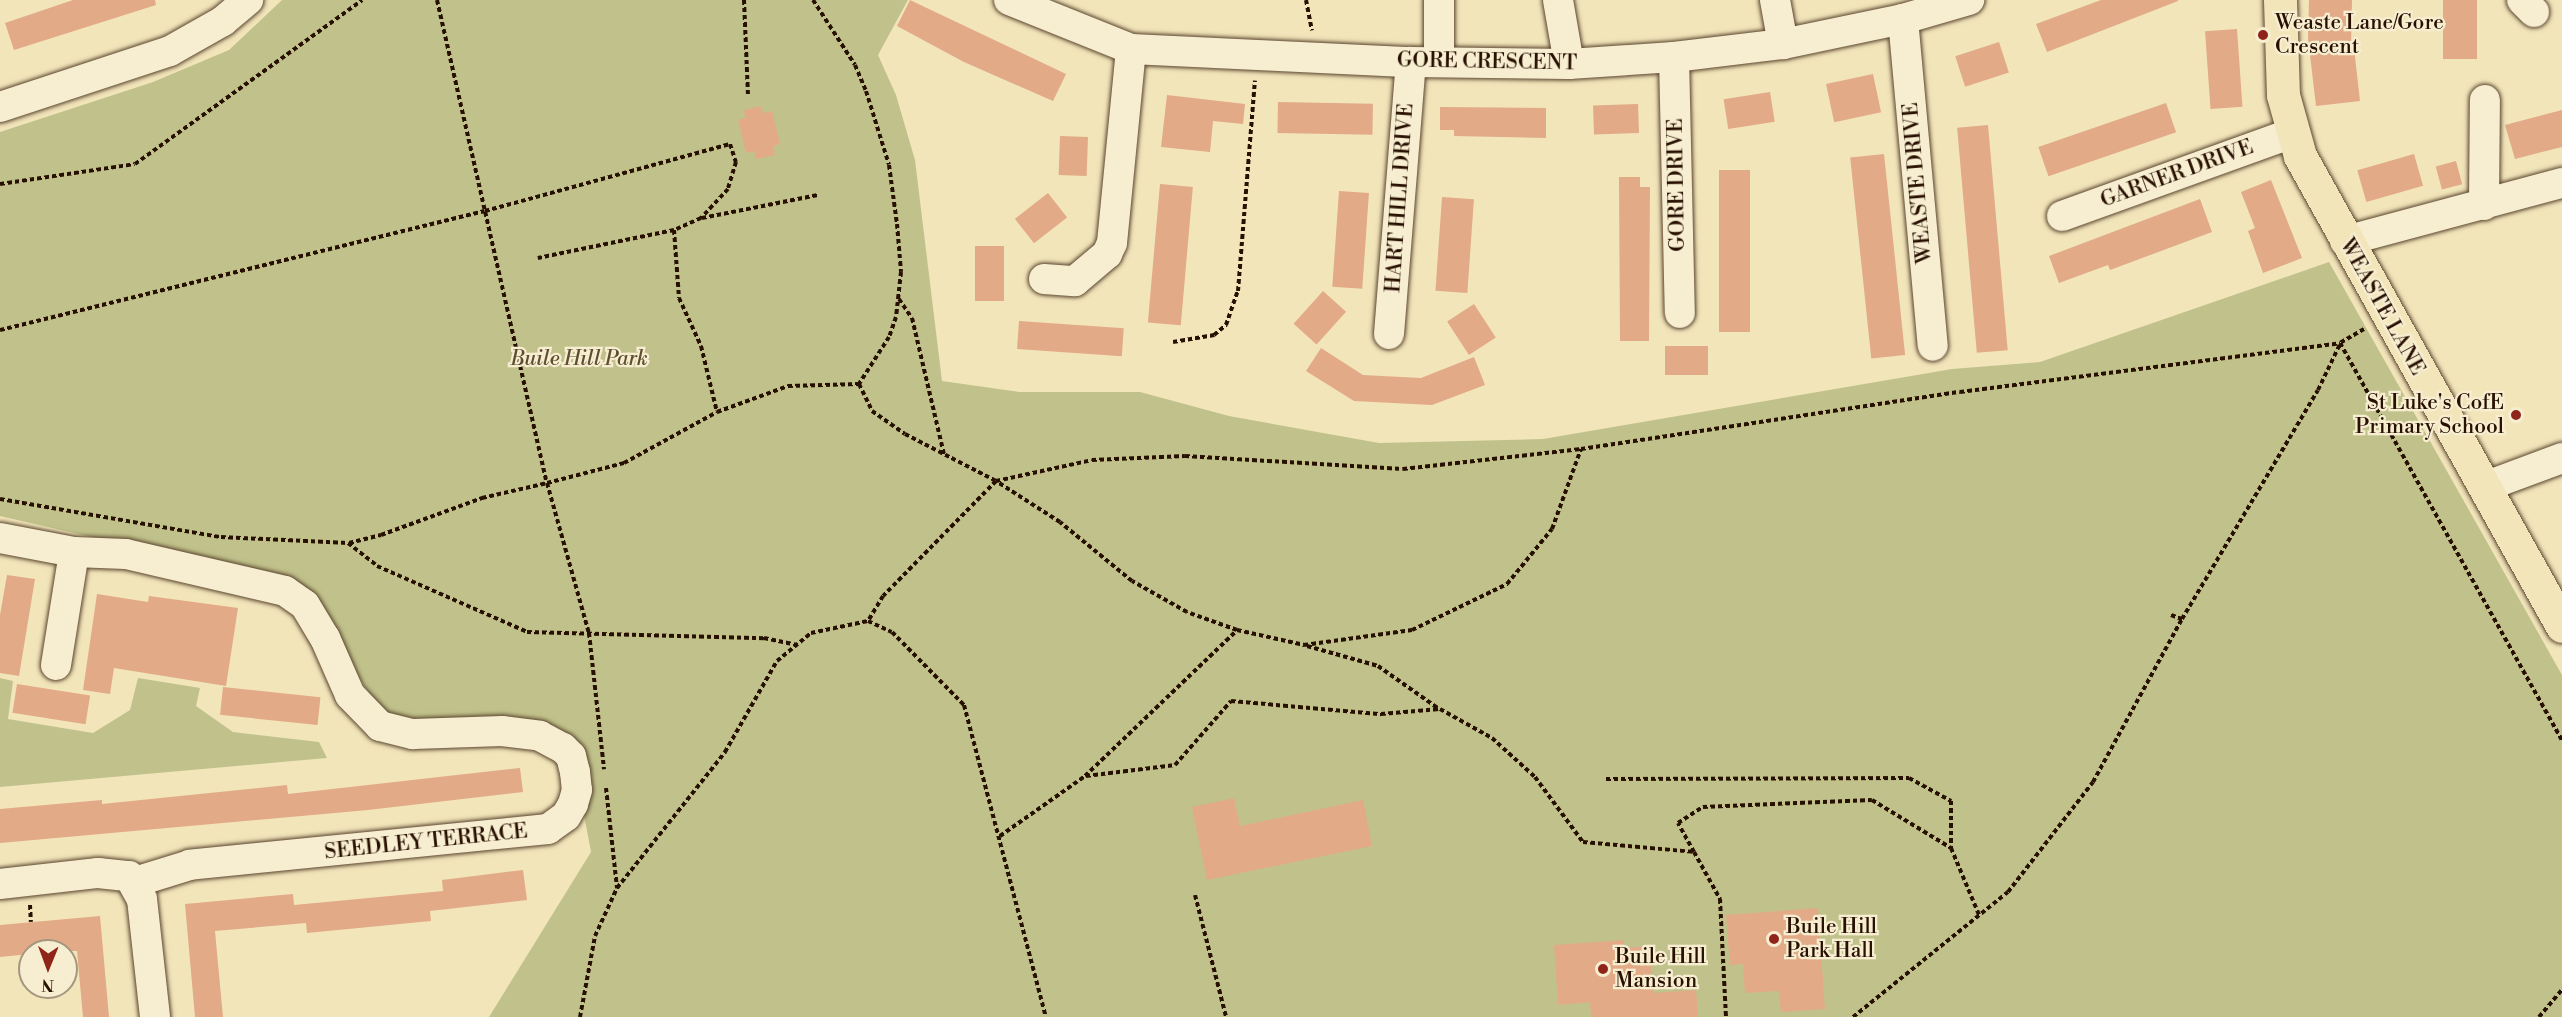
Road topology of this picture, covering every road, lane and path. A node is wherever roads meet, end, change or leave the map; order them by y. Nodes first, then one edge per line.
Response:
1 (248, 0) edge
2 (362, 0) edge
3 (437, 0) edge
4 (744, 0) edge
5 (813, 0) edge
6 (1009, 0) edge
7 (1439, 0) edge
8 (1557, 0) edge
9 (1775, 0) edge
10 (1969, 0) edge
11 (2280, 0) edge
12 (1903, 19) junction
13 (1782, 44) junction
14 (1131, 49) junction
15 (1257, 57) junction
16 (1674, 57) junction
17 (1425, 62) junction
18 (1569, 64) junction
19 (748, 96) dead end
20 (2485, 100) dead end
21 (0, 107) edge
22 (2292, 133) junction
23 (2562, 183) edge
24 (0, 184) edge
25 (818, 195) dead end
26 (2484, 205) junction
27 (485, 211) junction
28 (2062, 216) dead end
29 (701, 218) junction
30 (674, 230) junction
31 (2345, 241) junction
32 (538, 258) dead end
33 (1044, 279) dead end
34 (899, 298) junction
35 (1680, 313) dead end
36 (2366, 328) dead end
37 (0, 330) edge
38 (1389, 334) dead end
39 (1173, 342) dead end
40 (2340, 343) junction
41 (1933, 346) dead end
42 (859, 384) junction
43 (717, 412) junction
44 (1581, 449) junction
45 (944, 454) junction
46 (2562, 458) edge
47 (996, 481) junction
48 (547, 483) junction
49 (2484, 487) junction
50 (0, 499) edge
51 (0, 538) edge
52 (348, 543) junction
53 (74, 552) junction
54 (2171, 615) dead end
55 (2182, 620) junction
56 (868, 621) junction
57 (2562, 626) edge
58 (1237, 630) junction
59 (589, 633) junction
60 (796, 645) junction
61 (1304, 645) junction
62 (56, 665) dead end
63 (1440, 709) junction
64 (2562, 740) edge
65 (604, 772) dead end
66 (1085, 776) junction
67 (1606, 779) dead end
68 (605, 784) dead end
69 (1000, 836) junction
70 (1951, 848) junction
71 (1694, 852) junction
72 (135, 882) junction
73 (0, 884) edge
74 (617, 888) junction
75 (1195, 895) dead end
76 (1979, 915) junction
77 (2562, 990) edge
78 (155, 1017) edge
79 (580, 1017) edge
80 (1046, 1017) edge
81 (1226, 1017) edge
82 (1725, 1017) edge
83 (1853, 1017) edge
84 (2539, 1017) edge

1 - 21 street
2 - 24 path
3 - 27 path
4 - 19 path
5 - 34 path
6 - 14 street, GORE CRESCENT
7 - 17 street, HART HILL DRIVE
8 - 18 street
9 - 13 street
10 - 12 street, GORE CRESCENT
11 - 22 main road, WEASTE LANE
12 - 13 street, GORE CRESCENT
12 - 41 street, WEASTE DRIVE
13 - 16 street, GORE CRESCENT
14 - 15 street, GORE CRESCENT
14 - 33 street
15 - 17 street, GORE CRESCENT
15 - 39 path
16 - 18 street, GORE CRESCENT
16 - 35 street, GORE DRIVE
17 - 18 street, GORE CRESCENT
17 - 38 street, HART HILL DRIVE
20 - 26 street
22 - 28 street, GARNER DRIVE
22 - 31 main road, WEASTE LANE
23 - 26 street
25 - 29 path
26 - 31 street
27 - 29 path
27 - 37 path
27 - 48 path
29 - 30 path
30 - 32 path
30 - 43 path
31 - 49 main road, WEASTE LANE
34 - 42 path
34 - 45 path
36 - 40 path
40 - 44 path
40 - 55 path
40 - 64 path
42 - 43 path
42 - 45 path
43 - 48 path
44 - 47 path
44 - 61 path
45 - 47 path
46 - 49 street
47 - 56 path
47 - 58 path
48 - 52 path
48 - 59 path
49 - 57 main road, WEASTE LANE
50 - 52 path
51 - 53 street, SEEDLEY TERRACE
52 - 59 path
53 - 62 street
53 - 72 street, SEEDLEY TERRACE
54 - 55 path
55 - 76 path
56 - 60 path
56 - 69 path
58 - 61 path
58 - 66 path
59 - 60 path
59 - 65 path
60 - 74 path
61 - 63 path
63 - 66 path
63 - 71 path
66 - 69 path
67 - 70 path
68 - 74 path
69 - 80 path
70 - 71 path
70 - 76 path
71 - 82 path
72 - 73 street
72 - 78 street
74 - 79 path
75 - 81 path
76 - 83 path
77 - 84 path

